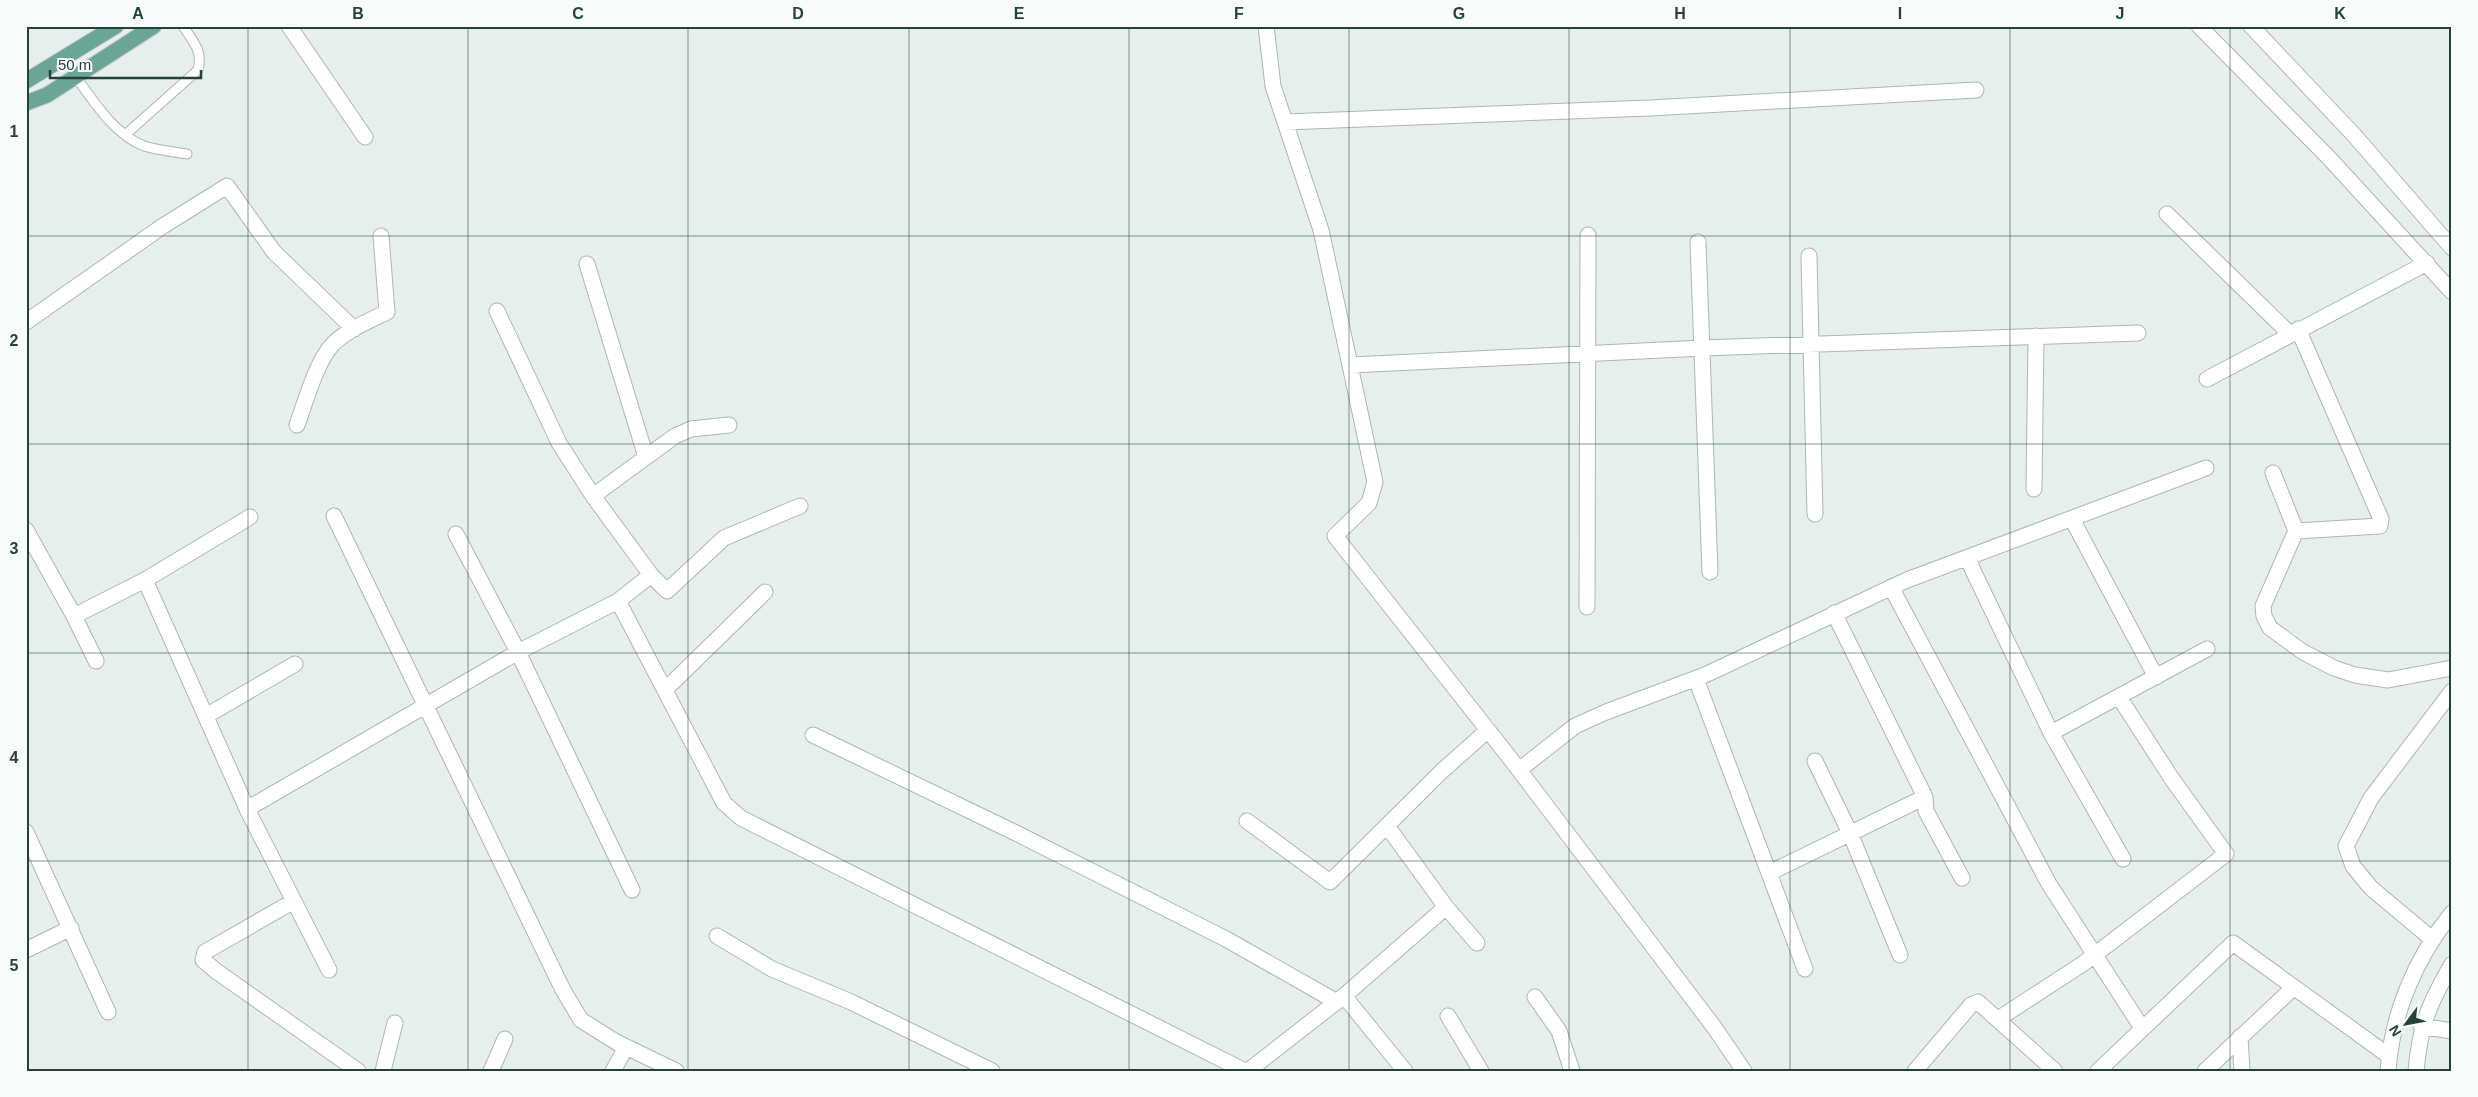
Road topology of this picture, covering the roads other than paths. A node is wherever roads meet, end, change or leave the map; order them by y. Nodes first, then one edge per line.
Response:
1 (116, 26) edge
2 (183, 26) edge
3 (289, 26) edge
4 (1266, 26) edge
5 (2199, 26) edge
6 (2251, 26) edge
7 (153, 27) edge
8 (76, 77) junction
9 (26, 81) edge
10 (1976, 90) dead end
11 (26, 104) edge
12 (1285, 122) junction
13 (126, 135) junction
14 (365, 137) dead end
15 (187, 154) dead end
16 (2167, 214) dead end
17 (1588, 235) dead end
18 (381, 236) dead end
19 (1698, 242) dead end
20 (2452, 248) edge
21 (1809, 256) dead end
22 (2427, 262) junction
23 (587, 264) dead end
24 (2452, 292) edge
25 (498, 310) dead end
26 (26, 322) edge
27 (354, 329) junction
28 (2294, 331) junction
29 (2138, 333) dead end
30 (2036, 336) junction
31 (1811, 344) junction
32 (1704, 348) junction
33 (1588, 354) junction
34 (1351, 365) junction
35 (2207, 379) dead end
36 (296, 425) dead end
37 (729, 425) dead end
38 (646, 457) junction
39 (2206, 468) dead end
40 (2274, 473) dead end
41 (2034, 489) dead end
42 (592, 496) junction
43 (800, 506) dead end
44 (1816, 514) dead end
45 (334, 516) dead end
46 (250, 517) dead end
47 (2072, 519) junction
48 (2296, 531) junction
49 (27, 532) edge
50 (456, 534) dead end
51 (1967, 558) junction
52 (1710, 572) dead end
53 (651, 575) junction
54 (145, 580) junction
55 (1891, 587) junction
56 (765, 592) dead end
57 (618, 601) junction
58 (1587, 607) dead end
59 (1834, 613) junction
60 (74, 616) junction
61 (2207, 649) dead end
62 (518, 652) junction
63 (96, 661) dead end
64 (295, 664) dead end
65 (2452, 668) edge
66 (2156, 677) junction
67 (1696, 679) junction
68 (664, 690) junction
69 (2452, 691) edge
70 (2119, 697) junction
71 (425, 706) junction
72 (206, 716) junction
73 (1488, 730) junction
74 (2051, 733) junction
75 (813, 736) dead end
76 (1814, 760) dead end
77 (1519, 770) junction
78 (1925, 797) junction
79 (247, 809) junction
80 (1247, 821) dead end
81 (1387, 826) junction
82 (26, 832) edge
83 (1850, 833) junction
84 (2123, 860) dead end
85 (1769, 873) junction
86 (1962, 878) dead end
87 (632, 890) dead end
88 (294, 901) junction
89 (1446, 907) junction
90 (2452, 913) edge
91 (71, 928) junction
92 (717, 936) dead end
93 (2432, 939) junction
94 (1477, 943) dead end
95 (26, 950) edge
96 (1900, 955) dead end
97 (2094, 955) junction
98 (2452, 964) edge
99 (1805, 969) dead end
100 (329, 970) dead end
101 (2293, 988) junction
102 (1535, 997) dead end
103 (1341, 999) junction
104 (108, 1012) dead end
105 (1448, 1016) dead end
106 (1998, 1019) junction
107 (395, 1024) dead end
108 (2421, 1026) junction
109 (2142, 1028) junction
110 (2452, 1031) edge
111 (2240, 1037) junction
112 (505, 1039) dead end
113 (626, 1047) junction
114 (2389, 1063) edge
115 (358, 1071) edge
116 (383, 1071) edge
117 (491, 1071) edge
118 (613, 1071) edge
119 (676, 1071) edge
120 (992, 1071) edge
121 (1247, 1071) edge
122 (1405, 1071) edge
123 (1482, 1071) edge
124 (1572, 1071) edge
125 (1744, 1071) edge
126 (1915, 1071) edge
127 (2055, 1071) edge
128 (2098, 1071) edge
129 (2205, 1071) edge
130 (2242, 1071) edge
131 (2416, 1071) edge

1 - 9 main road
2 - 13 lane
3 - 14 street
4 - 12 street
5 - 22 street
6 - 20 street
7 - 8 main road
8 - 11 main road
8 - 13 lane
10 - 12 street
12 - 34 street
13 - 15 lane
16 - 28 street
17 - 33 street
18 - 27 street
19 - 32 street
21 - 31 street
22 - 24 street
22 - 28 street
23 - 38 street
25 - 42 street
26 - 27 street
27 - 36 street
28 - 35 street
28 - 48 street
29 - 30 street
30 - 31 street
30 - 41 street
31 - 32 street
31 - 44 street
32 - 33 street
32 - 52 street
33 - 34 street
33 - 58 street
34 - 73 street
37 - 38 street
38 - 42 street
39 - 47 street
40 - 48 street
42 - 53 street
43 - 53 street
45 - 71 street
46 - 54 street
47 - 51 street
47 - 66 street
48 - 65 street
49 - 60 street
50 - 62 street
51 - 55 street
51 - 74 street
53 - 57 street
54 - 60 street
54 - 72 street
55 - 59 street
55 - 97 street
56 - 68 street
57 - 62 street
57 - 68 street
59 - 67 street
59 - 78 street
60 - 63 street
61 - 66 street
62 - 71 street
62 - 87 street
64 - 72 street
66 - 70 street
67 - 77 street
67 - 85 street
68 - 121 street
69 - 93 street
70 - 74 street
70 - 97 street
71 - 79 street
71 - 113 street
72 - 79 street
73 - 77 street
73 - 81 street
74 - 84 street
75 - 103 street
76 - 83 street
77 - 125 street
78 - 83 street
78 - 86 street
79 - 88 street
80 - 81 street
81 - 89 street
82 - 91 street
83 - 85 street
83 - 96 street
85 - 99 street
88 - 100 street
88 - 115 street
89 - 94 street
89 - 103 street
90 - 93 street
91 - 95 street
91 - 104 street
92 - 120 street
93 - 114 street
97 - 106 street
97 - 109 street
98 - 108 street
101 - 109 street
101 - 111 street
101 - 114 street
102 - 124 street
103 - 121 street
103 - 122 street
105 - 123 street
106 - 126 street
106 - 127 street
107 - 116 street
108 - 110 street
108 - 131 street
109 - 128 street
111 - 129 street
111 - 130 street
112 - 117 street
113 - 118 street
113 - 119 street

